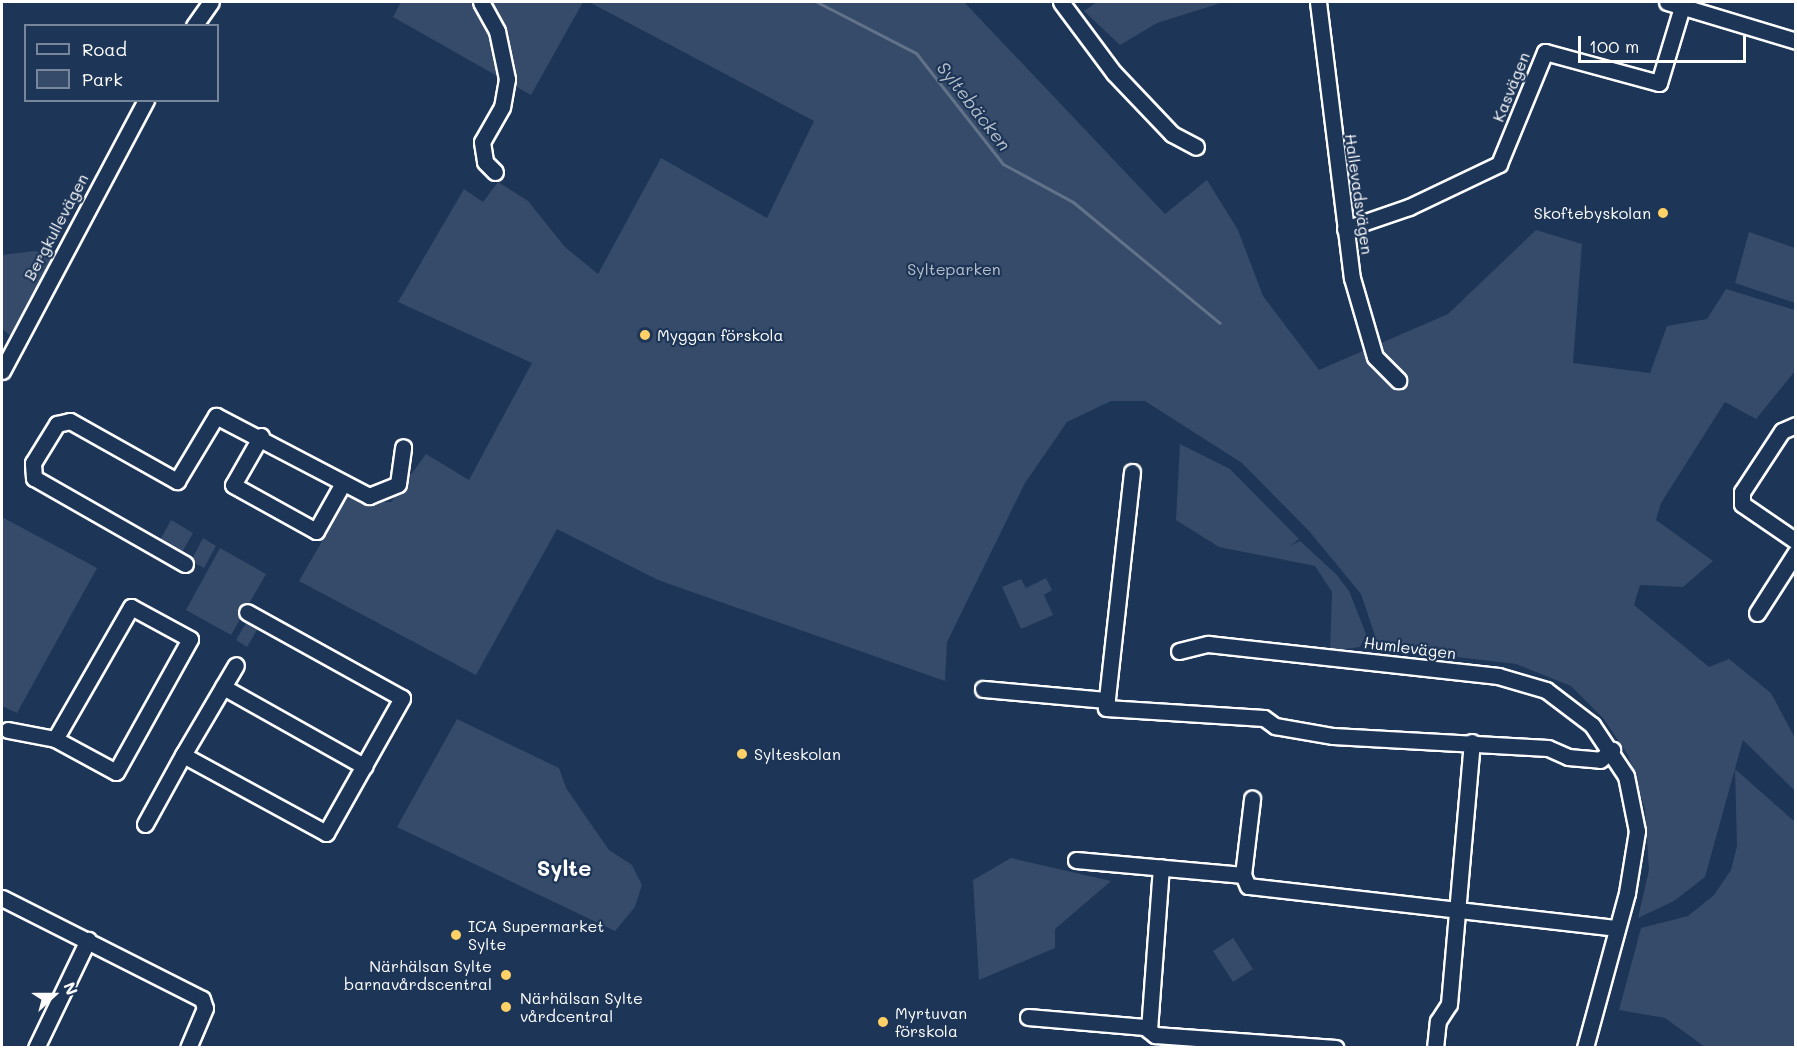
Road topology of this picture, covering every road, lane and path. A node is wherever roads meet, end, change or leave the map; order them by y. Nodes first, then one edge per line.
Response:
1 (211, 2) edge
2 (481, 2) edge
3 (1061, 2) edge
4 (1318, 2) edge
5 (1667, 2) edge
6 (1682, 7) junction
7 (195, 24) edge
8 (1796, 41) edge
9 (145, 102) edge
10 (1196, 147) dead end
11 (495, 172) dead end
12 (1344, 229) junction
13 (2, 371) edge
14 (1398, 380) dead end
15 (1796, 425) edge
16 (261, 436) junction
17 (403, 447) dead end
18 (1132, 472) dead end
19 (343, 483) junction
20 (1796, 541) edge
21 (1796, 552) edge
22 (185, 564) dead end
23 (248, 612) dead end
24 (1757, 613) dead end
25 (1179, 651) dead end
26 (236, 665) dead end
27 (223, 687) junction
28 (983, 689) dead end
29 (1107, 700) junction
30 (8, 730) dead end
31 (55, 739) junction
32 (1472, 742) junction
33 (1612, 750) junction
34 (183, 755) junction
35 (364, 766) junction
36 (1252, 799) dead end
37 (144, 824) dead end
38 (1076, 860) dead end
39 (1161, 867) junction
40 (1243, 876) junction
41 (2, 898) edge
42 (1459, 912) junction
43 (1617, 927) junction
44 (88, 940) junction
45 (1028, 1017) dead end
46 (1149, 1030) junction
47 (36, 1047) edge
48 (188, 1047) edge
49 (1335, 1047) edge
50 (1435, 1047) edge
51 (1585, 1047) edge

1 - 7 street
2 - 11 street
3 - 10 street
4 - 12 street, Hallevadsvägen
5 - 6 street
6 - 8 street
6 - 12 street, Kasvägen
9 - 13 street, Bergkullevägen
12 - 14 street, Hallevadsvägen
15 - 20 street
16 - 19 street
16 - 19 street
16 - 22 street
17 - 19 street
18 - 29 street
21 - 24 street
23 - 35 street
25 - 33 street, Humlevägen
26 - 27 street
27 - 34 street
27 - 35 street
28 - 29 street
29 - 32 street
30 - 31 street
31 - 31 street
32 - 33 street
32 - 42 street
33 - 43 street, Humlevägen
34 - 35 street
34 - 37 street
36 - 40 street
38 - 39 street
39 - 40 street
39 - 46 street
40 - 42 street
41 - 44 street
42 - 43 street
42 - 50 street
43 - 51 street, Humlevägen
44 - 47 street
44 - 48 street
45 - 46 street
46 - 49 street

